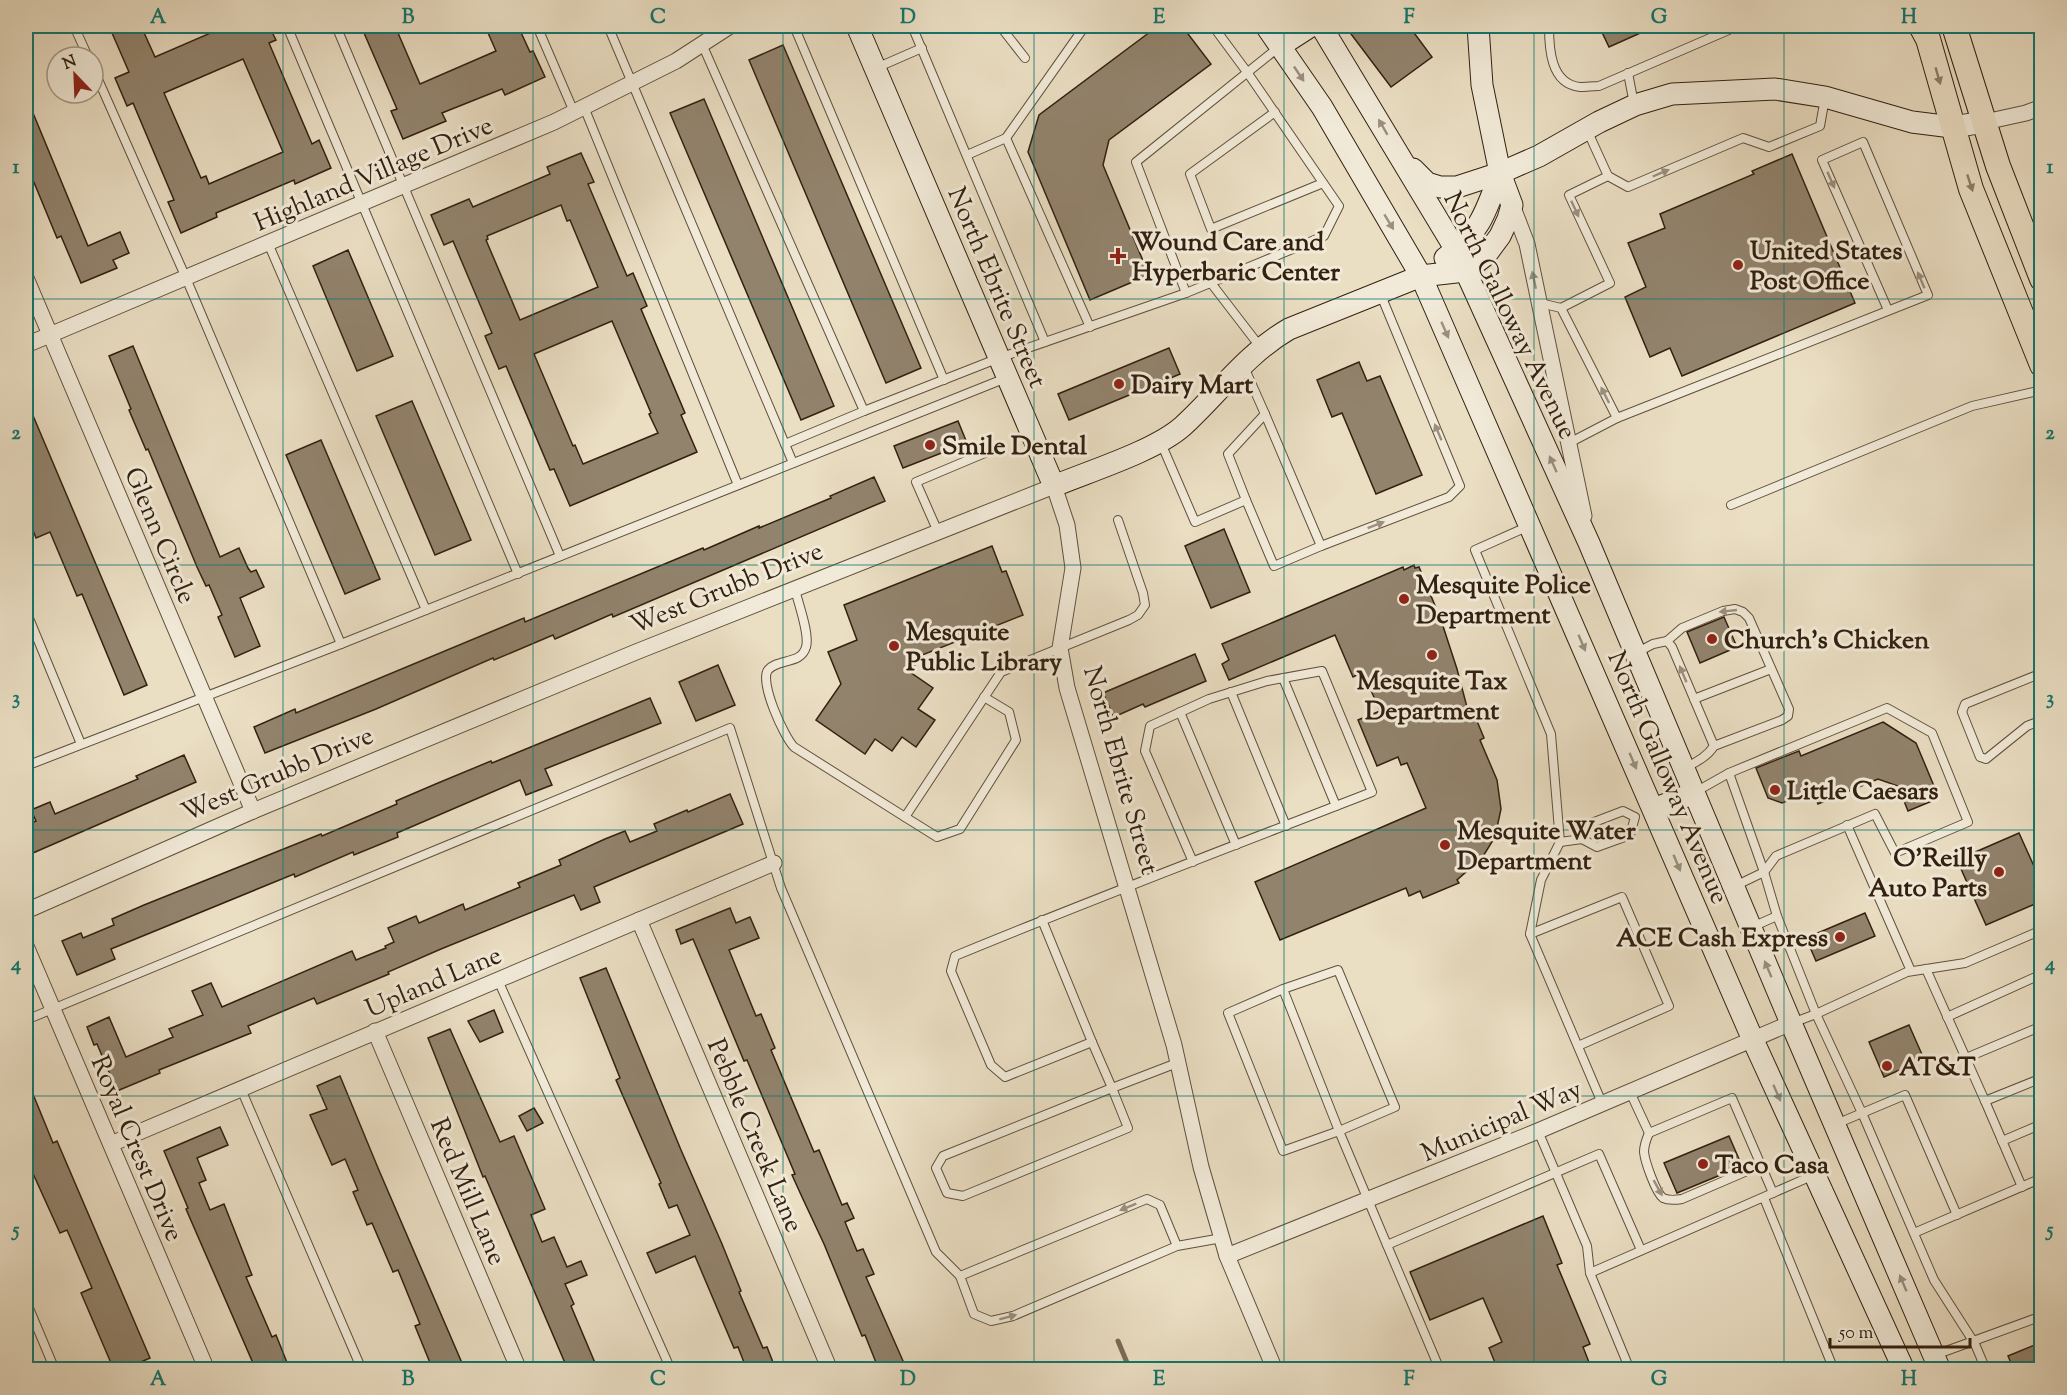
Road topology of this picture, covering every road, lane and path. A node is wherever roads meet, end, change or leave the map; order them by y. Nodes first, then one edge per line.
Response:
1 (74, 26) edge
2 (287, 26) edge
3 (336, 26) edge
4 (537, 26) edge
5 (608, 26) edge
6 (730, 26) edge
7 (794, 26) edge
8 (857, 26) edge
9 (912, 26) edge
10 (1000, 26) edge
11 (1085, 26) edge
12 (1213, 26) edge
13 (1266, 26) edge
14 (1311, 26) edge
15 (1321, 26) edge
16 (1478, 26) edge
17 (1549, 26) edge
18 (1738, 26) edge
19 (1922, 26) edge
20 (1954, 26) edge
21 (702, 44) junction
22 (83, 45) edge
23 (1280, 46) junction
24 (922, 48) junction
25 (1025, 58) dead end
26 (875, 69) junction
27 (1247, 72) junction
28 (1628, 73) junction
29 (633, 82) junction
30 (105, 95) edge
31 (1825, 97) junction
32 (1635, 105) junction
33 (2042, 107) edge
34 (579, 109) junction
35 (1275, 112) junction
36 (1984, 122) junction
37 (1952, 127) junction
38 (1587, 129) junction
39 (1006, 138) junction
40 (967, 155) junction
41 (1400, 155) junction
42 (1500, 173) junction
43 (1608, 176) junction
44 (1323, 183) junction
45 (404, 186) junction
46 (361, 204) junction
47 (1512, 205) junction
48 (268, 243) junction
49 (1456, 250) junction
50 (2037, 254) edge
51 (1466, 271) junction
52 (1421, 276) junction
53 (26, 278) edge
54 (186, 278) junction
55 (2042, 279) edge
56 (1211, 283) junction
57 (1186, 293) junction
58 (1380, 293) junction
59 (1539, 302) junction
60 (1561, 308) junction
61 (1888, 310) junction
62 (1090, 327) junction
63 (51, 336) junction
64 (1045, 342) junction
65 (26, 345) edge
66 (1261, 348) junction
67 (1242, 365) junction
68 (2042, 365) edge
69 (1003, 368) junction
70 (944, 380) junction
71 (2042, 390) edge
72 (864, 411) junction
73 (1265, 414) junction
74 (1617, 418) junction
75 (1160, 442) junction
76 (1569, 443) junction
77 (785, 444) junction
78 (992, 450) dead end
79 (793, 463) junction
80 (738, 485) junction
81 (1054, 486) junction
82 (1246, 500) junction
83 (1731, 505) dead end
84 (1118, 520) dead end
85 (1530, 525) junction
86 (938, 532) junction
87 (1589, 543) junction
88 (1321, 546) junction
89 (560, 556) junction
90 (518, 574) junction
91 (795, 589) junction
92 (426, 610) junction
93 (26, 611) edge
94 (1667, 641) junction
95 (341, 644) junction
96 (1060, 648) junction
97 (1635, 653) junction
98 (1772, 669) junction
99 (2042, 673) edge
100 (1283, 678) junction
101 (1231, 692) junction
102 (204, 697) junction
103 (984, 697) junction
104 (1694, 699) junction
105 (1180, 712) junction
106 (2042, 720) edge
107 (81, 744) junction
108 (1714, 746) junction
109 (26, 766) edge
110 (1684, 768) junction
111 (1729, 773) junction
112 (1694, 793) junction
113 (1336, 806) junction
114 (253, 811) junction
115 (1644, 813) junction
116 (905, 817) junction
117 (1847, 825) junction
118 (1286, 826) junction
119 (1582, 839) junction
120 (1560, 842) junction
121 (1236, 845) junction
122 (774, 862) junction
123 (1192, 862) junction
124 (1764, 872) junction
125 (1734, 887) junction
126 (1127, 888) junction
127 (26, 911) edge
128 (1778, 916) junction
129 (639, 920) junction
130 (1042, 920) junction
131 (1751, 928) junction
132 (2042, 930) edge
133 (1530, 934) junction
134 (26, 946) edge
135 (1926, 969) junction
136 (1911, 971) junction
137 (2042, 974) edge
138 (498, 980) junction
139 (1283, 989) junction
140 (52, 1009) junction
141 (1816, 1014) junction
142 (1947, 1017) junction
143 (26, 1020) edge
144 (1791, 1023) junction
145 (2042, 1026) edge
146 (375, 1031) junction
147 (1753, 1040) junction
148 (1092, 1042) junction
149 (1578, 1046) junction
150 (1966, 1058) junction
151 (1178, 1063) junction
152 (2042, 1078) edge
153 (1112, 1088) junction
154 (241, 1089) junction
155 (1630, 1092) junction
156 (1985, 1101) junction
157 (1602, 1103) junction
158 (1862, 1113) junction
159 (2042, 1124) edge
160 (1835, 1125) junction
161 (1339, 1131) junction
162 (1538, 1131) junction
163 (1649, 1133) junction
164 (2002, 1141) junction
165 (111, 1144) junction
166 (1761, 1166) junction
167 (1555, 1173) junction
168 (1815, 1175) junction
169 (2042, 1178) edge
170 (2022, 1187) junction
171 (1773, 1193) junction
172 (1764, 1198) junction
173 (1368, 1200) junction
174 (1957, 1215) junction
175 (1914, 1233) junction
176 (1222, 1238) junction
177 (1387, 1245) junction
178 (1177, 1246) junction
179 (1641, 1250) junction
180 (1227, 1256) junction
181 (1590, 1273) junction
182 (960, 1276) junction
183 (26, 1301) edge
184 (2042, 1316) edge
185 (1973, 1341) junction
186 (1937, 1363) edge
187 (1903, 1369) edge
188 (55, 1370) edge
189 (207, 1370) edge
190 (362, 1370) edge
191 (519, 1370) edge
192 (671, 1370) edge
193 (830, 1370) edge
194 (1275, 1370) edge
195 (1440, 1370) edge
196 (1630, 1370) edge
197 (1834, 1370) edge
198 (1986, 1370) edge

1 - 22 lane
2 - 46 lane
3 - 45 lane
4 - 34 lane
5 - 29 lane
6 - 21 street, Highland Village Drive
7 - 70 lane
8 - 26 main road, North Ebrite Street
9 - 24 lane
10 - 25 lane
11 - 39 lane
12 - 27 lane
13 - 23 main road, North Galloway Avenue
14 - 23 main road
41 -> 15 main road, North Galloway Avenue
16 - 42 main road
17 - 28 lane
18 - 28 lane
19 -> 37 main road
20 - 36 main road
21 - 29 street, Highland Village Drive
21 - 72 lane
23 - 27 lane
23 -> 52 main road, North Galloway Avenue
24 - 26 lane
24 - 40 lane
26 - 69 main road, North Ebrite Street
27 - 35 lane
27 - 57 lane
28 - 32 lane
29 - 34 street, Highland Village Drive
29 - 77 lane
30 - 54 lane
31 - 32 main road
31 - 37 main road
43 -> 31 lane
32 - 38 main road
33 - 36 street
34 - 45 street, Highland Village Drive
34 - 80 lane
35 - 44 lane
35 - 44 lane
36 - 37 main road
36 - 50 main road
37 -> 68 main road
38 - 42 main road
38 - 43 lane
39 - 40 lane
39 - 62 lane
40 - 64 lane
41 - 42 main road
41 - 49 main road, North Galloway Avenue
42 - 47 main road
42 - 49 main road, West Grubb Drive
43 -> 60 lane
44 - 56 lane
45 - 46 street, Highland Village Drive
45 - 89 lane
46 - 48 street, Highland Village Drive
46 - 90 lane
47 - 51 main road
59 -> 47 street
48 - 54 street, Highland Village Drive
48 - 92 lane
49 - 51 main road, North Galloway Avenue
49 - 52 main road, West Grubb Drive
50 - 55 main road
51 - 52 main road, West Grubb Drive
87 -> 51 main road, North Galloway Avenue
52 - 58 main road, West Grubb Drive
52 -> 85 main road, North Galloway Avenue
53 - 63 street, Glenn Circle
54 - 63 street, Highland Village Drive
54 - 95 lane
56 - 57 lane
56 - 66 lane
57 - 62 lane
58 - 66 main road, West Grubb Drive
88 -> 58 lane
59 - 60 lane
59 - 76 street
74 -> 60 lane
61 -> 61 lane
61 - 74 lane
62 - 64 lane
63 - 65 street, Highland Village Drive
63 - 102 street, Glenn Circle
64 - 69 lane
66 - 67 main road, West Grubb Drive
67 - 73 lane
67 - 75 main road, West Grubb Drive
69 - 70 lane
69 - 79 lane
69 - 81 main road, North Ebrite Street
70 - 72 lane
71 - 83 lane
72 - 77 lane
73 - 82 lane
73 - 88 lane
74 - 76 lane
75 - 81 main road, West Grubb Drive
75 - 82 lane
76 - 87 street
77 - 79 lane
78 - 86 lane
79 - 80 lane
80 - 89 lane
81 - 86 street, West Grubb Drive
81 - 96 street, North Ebrite Street
82 - 88 lane
84 - 96 lane
85 -> 115 main road, North Galloway Avenue
85 - 120 lane
86 - 91 street, West Grubb Drive
87 - 97 main road, North Galloway Avenue
89 - 90 lane
90 - 92 lane
91 - 114 street, West Grubb Drive
91 - 116 lane
92 - 95 lane
93 - 107 lane
94 - 97 lane
98 -> 94 lane
104 -> 94 lane
95 - 102 lane
96 - 103 lane
96 - 126 street, North Ebrite Street
97 - 110 main road, North Galloway Avenue
98 - 104 lane
98 - 108 lane
99 - 106 lane
100 - 101 lane
100 - 113 lane
100 - 113 lane
101 - 105 lane
101 - 118 lane
102 - 107 lane
102 - 114 street, Glenn Circle
103 - 116 lane
103 - 116 lane
104 - 108 lane
105 - 121 lane
105 - 123 lane
107 - 109 lane
108 - 110 lane
110 - 112 main road, North Galloway Avenue
111 - 112 lane
111 - 117 lane
111 - 124 lane
112 - 115 main road
112 - 125 main road, North Galloway Avenue
113 - 118 lane
114 - 127 street, West Grubb Drive
115 - 119 lane
115 - 119 lane
115 -> 147 main road, North Galloway Avenue
117 - 124 lane
117 - 136 lane
118 - 121 lane
119 - 120 lane
120 - 133 lane
121 - 123 lane
122 - 129 street, Upland Lane
122 - 140 lane
122 - 182 lane
123 - 126 lane
124 - 125 lane
124 - 128 lane
125 - 131 main road, North Galloway Avenue
126 - 130 lane
126 - 151 street, North Ebrite Street
128 - 131 lane
128 - 141 lane
129 - 138 street, Upland Lane
129 - 193 street, Pebble Creek Lane
130 - 148 lane
130 - 148 lane
144 -> 131 main road, North Galloway Avenue
132 - 135 lane
133 - 149 lane
133 - 149 lane
134 - 140 street, Royal Crest Drive
135 - 136 lane
135 - 142 lane
136 - 141 lane
137 - 142 lane
138 - 146 street, Upland Lane
138 - 192 lane
139 - 161 lane
139 - 161 lane
139 - 161 lane
140 - 143 lane
140 - 165 street, Royal Crest Drive
141 - 144 lane
141 - 158 lane
142 - 150 lane
144 - 147 street, Municipal Way
144 - 160 main road, North Galloway Avenue
145 - 150 lane
146 - 154 street, Upland Lane
146 - 191 street, Red Mill Lane
147 - 155 street, Municipal Way
147 -> 168 main road, North Galloway Avenue
148 - 153 lane
149 - 157 lane
150 - 156 lane
151 - 153 lane
151 - 176 street, North Ebrite Street
152 - 156 lane
153 - 153 lane
154 - 165 street, Upland Lane
154 - 190 lane
155 - 157 street, Municipal Way
155 - 163 lane
156 - 164 lane
157 - 162 street, Municipal Way
158 - 160 lane
158 - 174 lane
158 - 175 lane
159 - 164 lane
186 -> 160 main road, North Galloway Avenue
161 - 173 lane
162 - 167 lane
162 - 173 street, Municipal Way
163 - 166 lane
163 -> 166 lane
164 - 170 lane
165 - 189 street, Royal Crest Drive
166 - 171 lane
167 - 177 lane
167 - 179 lane
167 - 181 lane
168 - 171 lane
168 - 187 main road, North Galloway Avenue
169 - 170 lane
170 - 174 lane
171 - 172 lane
172 - 179 lane
172 - 197 lane
173 - 177 lane
173 - 180 street, Municipal Way
174 - 175 lane
175 - 185 lane
176 - 178 lane
176 - 180 street, North Ebrite Street
177 - 195 lane
182 -> 178 lane
178 -> 182 lane
179 - 181 lane
180 - 194 street, North Ebrite Street
181 - 196 lane
183 - 188 lane
184 - 185 lane
185 - 186 lane
185 - 198 lane
186 - 187 main road

